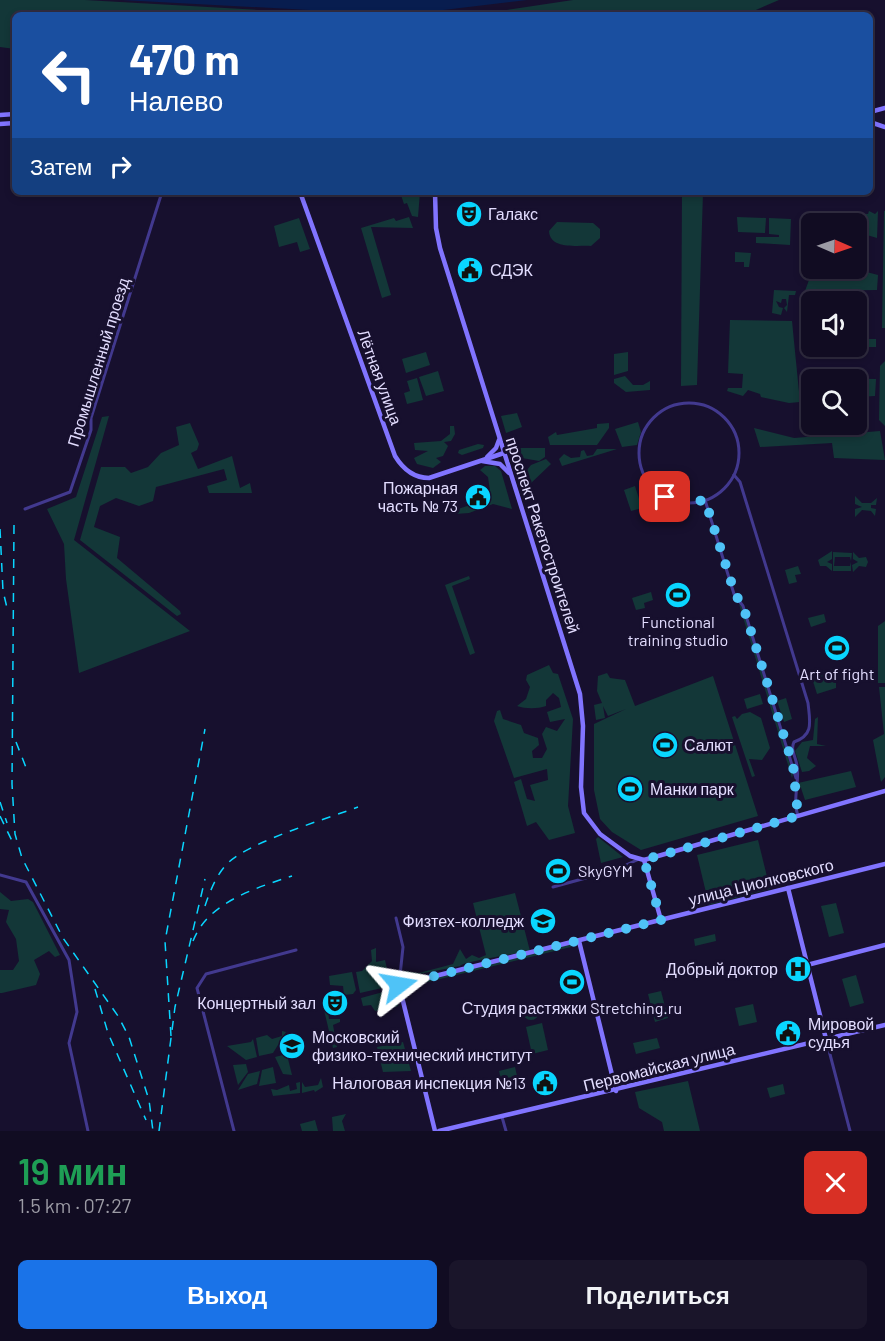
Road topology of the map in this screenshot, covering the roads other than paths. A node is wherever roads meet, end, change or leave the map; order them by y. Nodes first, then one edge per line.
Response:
1 (161, 195) edge
2 (301, 195) edge
3 (435, 195) edge
4 (499, 437) junction
5 (504, 453) junction
6 (479, 461) junction
7 (734, 475) junction
8 (511, 476) junction
9 (705, 500) junction
10 (26, 509) dead end
11 (796, 780) junction
12 (884, 790) edge
13 (798, 816) junction
14 (637, 860) junction
15 (644, 860) junction
16 (885, 864) edge
17 (0, 875) edge
18 (553, 887) dead end
19 (788, 888) junction
20 (396, 918) dead end
21 (661, 920) junction
22 (579, 941) junction
23 (885, 945) edge
24 (296, 950) dead end
25 (807, 965) junction
26 (399, 985) junction
27 (885, 1025) edge
28 (826, 1039) junction
29 (616, 1091) junction
30 (502, 1117) junction
31 (88, 1131) edge
32 (234, 1131) edge
33 (437, 1131) edge
34 (506, 1131) edge
35 (850, 1131) edge

1 - 10 street, Промышленный проезд
2 - 6 street, Лётная улица
3 - 4 street, проспект Ракетостроителей
4 - 5 street, проспект Ракетостроителей
4 - 6 street
5 - 6 street, Лётная улица
5 - 8 street, проспект Ракетостроителей
6 - 8 street
7 - 9 street
7 - 9 street
7 - 11 street
8 - 14 street, проспект Ракетостроителей
9 - 11 street
11 - 13 street
12 - 13 street
13 - 15 street
14 - 15 street
14 - 18 street
15 - 21 street
16 - 19 street, улица Циолковского
17 - 31 street
19 - 21 street, улица Циолковского
19 - 25 street
20 - 26 street
21 - 22 street, улица Циолковского
22 - 26 street, улица Циолковского
22 - 29 street
23 - 25 street
24 - 32 street
25 - 28 street
26 - 33 street
27 - 28 street, Первомайская улица
28 - 29 street, Первомайская улица
28 - 35 street
29 - 30 street, Первомайская улица
30 - 33 street, Первомайская улица
30 - 34 street

